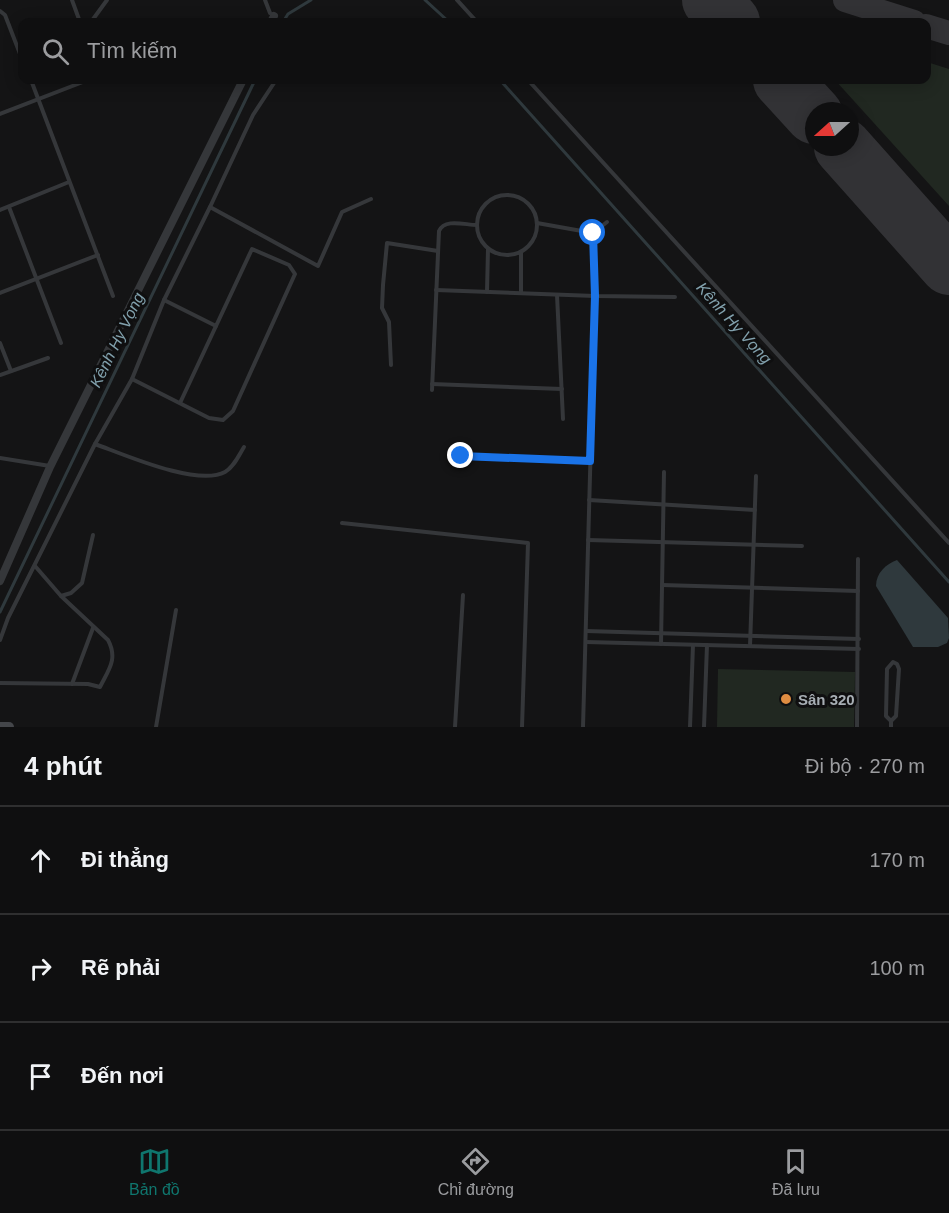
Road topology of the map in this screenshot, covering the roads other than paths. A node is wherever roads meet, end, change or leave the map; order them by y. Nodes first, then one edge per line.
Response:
1 (72, 0) edge
2 (107, 0) edge
3 (265, 0) edge
4 (457, 0) edge
5 (0, 11) edge
6 (272, 17) edge
7 (79, 18) edge
8 (94, 18) edge
9 (473, 18) edge
10 (18, 49) edge
11 (32, 84) edge
12 (77, 84) edge
13 (241, 84) edge
14 (273, 84) edge
15 (532, 84) edge
16 (38, 99) junction
17 (0, 114) edge
18 (69, 182) junction
19 (371, 199) dead end
20 (9, 207) junction
21 (210, 207) junction
22 (0, 210) edge
23 (607, 222) dead end
24 (537, 223) junction
25 (477, 225) junction
26 (593, 233) junction
27 (488, 249) junction
28 (438, 251) junction
29 (521, 252) junction
30 (98, 255) junction
31 (36, 279) junction
32 (436, 290) junction
33 (487, 292) junction
34 (0, 293) edge
35 (521, 293) junction
36 (556, 295) junction
37 (113, 296) dead end
38 (595, 296) junction
39 (675, 297) dead end
40 (164, 300) junction
41 (216, 326) junction
42 (0, 342) edge
43 (61, 343) dead end
44 (48, 358) dead end
45 (391, 365) dead end
46 (11, 371) junction
47 (0, 375) edge
48 (132, 379) junction
49 (432, 384) junction
50 (562, 389) junction
51 (432, 390) dead end
52 (180, 403) junction
53 (563, 419) dead end
54 (96, 444) junction
55 (244, 447) dead end
56 (461, 456) dead end
57 (0, 458) edge
58 (590, 461) junction
59 (50, 466) junction
60 (664, 472) dead end
61 (756, 476) dead end
62 (589, 500) junction
63 (663, 504) junction
64 (755, 510) junction
65 (342, 523) dead end
66 (93, 535) dead end
67 (588, 540) junction
68 (663, 542) junction
69 (949, 543) edge
70 (754, 545) junction
71 (802, 546) dead end
72 (858, 559) dead end
73 (35, 566) junction
74 (1, 575) edge
75 (662, 585) junction
76 (752, 588) junction
77 (858, 591) junction
78 (463, 595) dead end
79 (61, 596) junction
80 (176, 610) dead end
81 (93, 628) junction
82 (586, 631) junction
83 (661, 633) junction
84 (750, 636) junction
85 (859, 639) junction
86 (0, 640) edge
87 (586, 642) junction
88 (661, 644) junction
89 (693, 645) junction
90 (707, 645) junction
91 (750, 646) junction
92 (859, 649) junction
93 (0, 682) edge
94 (72, 684) junction
95 (891, 721) junction
96 (0, 727) edge
97 (9, 727) edge
98 (156, 727) edge
99 (455, 727) edge
100 (522, 727) edge
101 (583, 727) edge
102 (690, 727) edge
103 (704, 727) edge
104 (857, 727) edge
105 (891, 727) edge

1 - 7 lane
2 - 8 lane
3 - 6 lane
4 - 9 lane
5 - 10 lane
11 - 16 lane
12 - 16 lane
13 - 59 street
14 - 21 lane
15 - 69 lane
16 - 17 lane
16 - 18 lane
18 - 20 lane
18 - 30 lane
19 - 21 lane
20 - 22 lane
20 - 31 lane
21 - 40 lane
23 - 26 lane
24 - 25 lane
24 - 26 lane
24 - 29 lane
25 - 27 lane
25 - 28 lane
26 - 38 lane
27 - 29 lane
27 - 33 lane
28 - 32 lane
28 - 45 lane
29 - 35 lane
30 - 31 lane
30 - 37 lane
31 - 34 lane
31 - 43 lane
32 - 33 lane
32 - 49 lane
33 - 35 lane
35 - 36 lane
36 - 38 lane
36 - 50 lane
38 - 39 lane
38 - 58 lane
40 - 41 lane
40 - 48 lane
41 - 52 lane
41 - 52 lane
42 - 46 lane
44 - 46 lane
46 - 47 lane
48 - 52 lane
48 - 54 lane
49 - 50 lane
49 - 51 lane
50 - 53 lane
54 - 55 lane
54 - 73 lane
56 - 58 lane
57 - 59 lane
58 - 62 lane
59 - 74 street
60 - 63 lane
61 - 64 lane
62 - 63 lane
62 - 67 lane
63 - 64 lane
63 - 68 lane
64 - 70 lane
65 - 100 lane
66 - 79 lane
67 - 68 lane
67 - 82 lane
68 - 70 lane
68 - 75 lane
70 - 71 lane
70 - 76 lane
72 - 77 lane
73 - 79 lane
73 - 86 lane
75 - 76 lane
75 - 83 lane
76 - 77 lane
76 - 84 lane
77 - 85 lane
78 - 99 lane
79 - 81 lane
80 - 98 lane
81 - 94 lane
81 - 94 lane
82 - 83 lane
82 - 87 lane
83 - 84 lane
83 - 88 lane
84 - 85 lane
84 - 91 lane
85 - 92 lane
87 - 88 lane
87 - 101 lane
88 - 89 lane
89 - 90 lane
89 - 102 lane
90 - 91 lane
90 - 103 lane
91 - 92 lane
92 - 104 lane
93 - 94 lane
95 - 95 lane
95 - 105 lane
96 - 97 street

